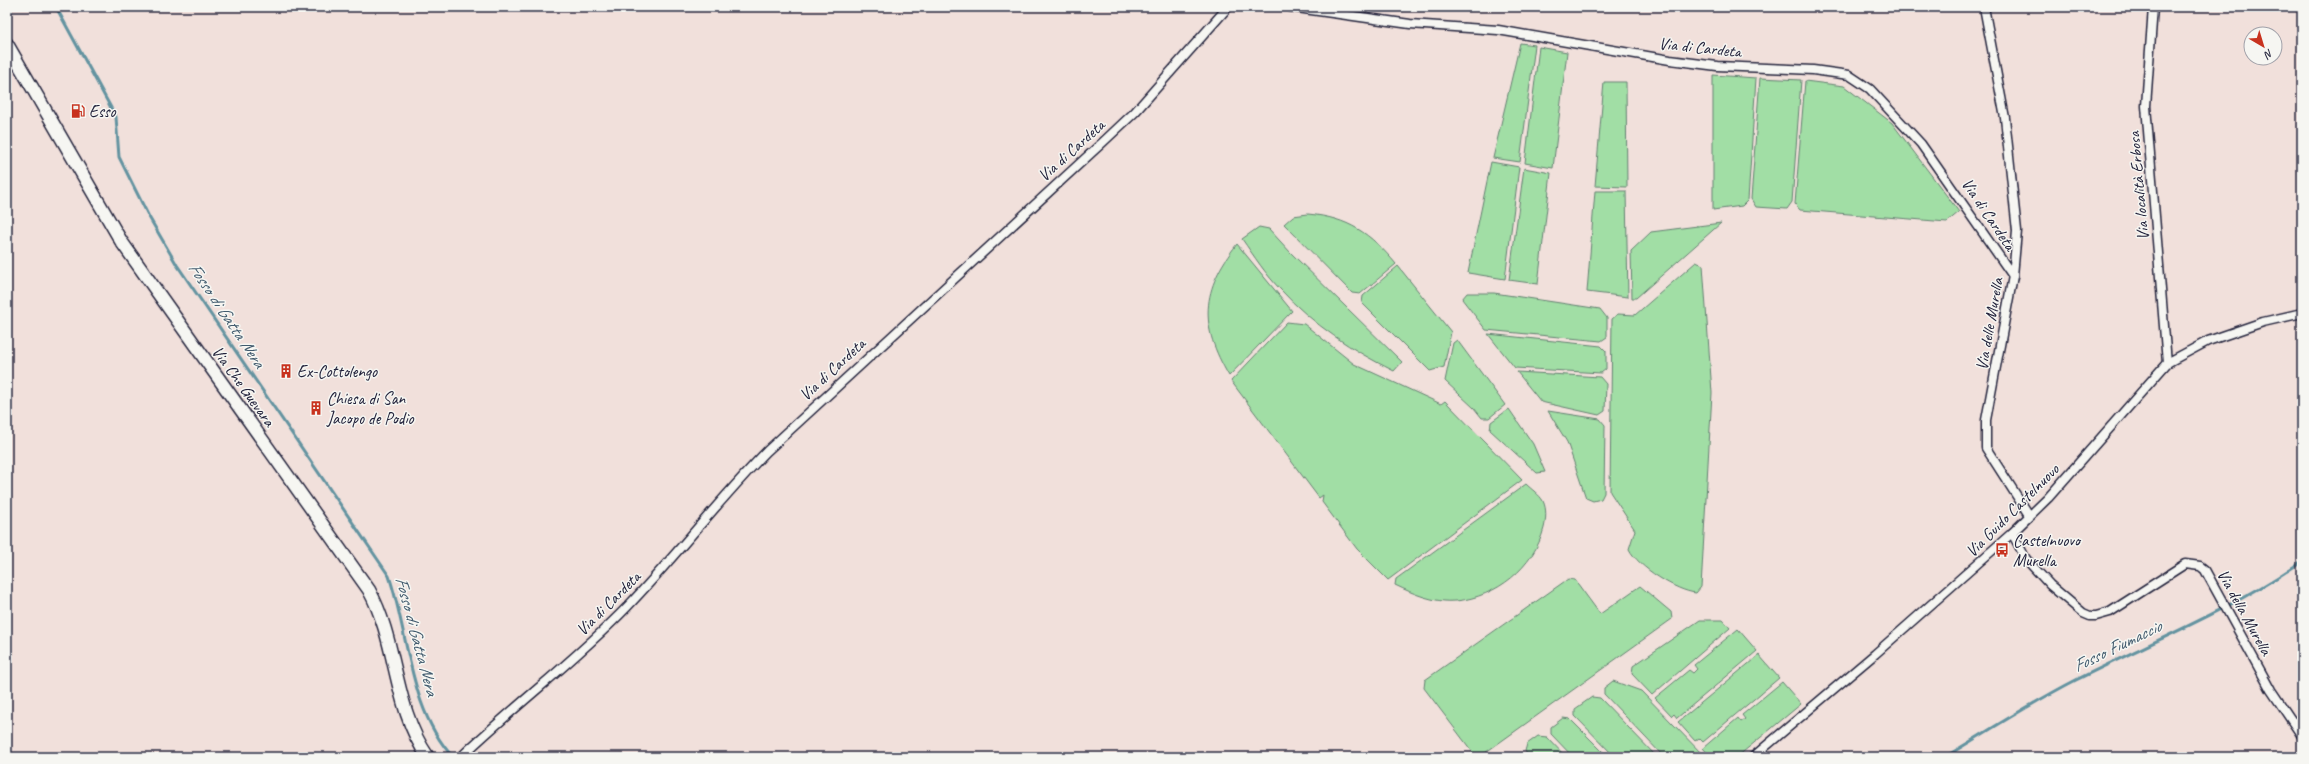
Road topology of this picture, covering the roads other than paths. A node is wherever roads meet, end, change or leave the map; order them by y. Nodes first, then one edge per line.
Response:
1 (1228, 7) edge
2 (1290, 7) edge
3 (1984, 7) edge
4 (2153, 7) edge
5 (7, 44) edge
6 (2013, 276) junction
7 (2302, 313) edge
8 (2167, 363) junction
9 (2029, 515) junction
10 (2012, 534) junction
11 (2302, 736) edge
12 (428, 757) edge
13 (461, 757) edge
14 (1753, 757) edge

1 - 13 street, Via di Cardeta
2 - 6 street, Via di Cardeta
3 - 6 street, Via delle Murella
4 - 8 street, Via località Erbosa
5 - 12 main road, Via Che Guevara
6 - 9 street, Via delle Murella
7 - 8 street, Via Guido Castelnuovo
8 - 9 street, Via Guido Castelnuovo
9 - 10 street, Via Guido Castelnuovo
10 - 11 street, Via della Murella
10 - 14 street, Via Guido Castelnuovo

